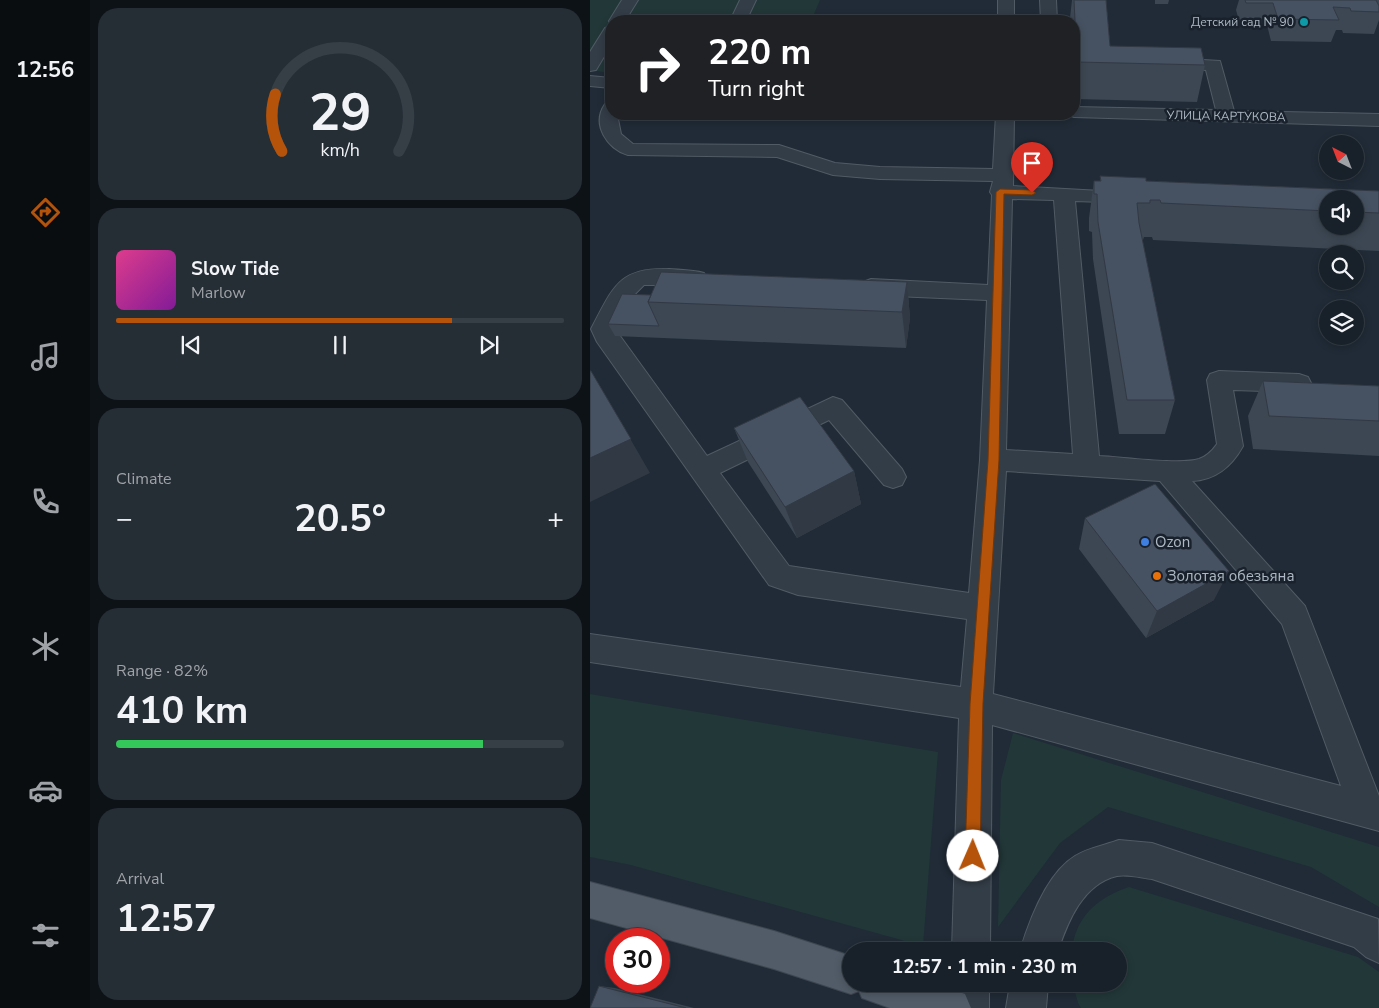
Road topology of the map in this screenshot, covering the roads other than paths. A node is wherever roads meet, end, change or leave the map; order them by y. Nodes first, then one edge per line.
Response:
1 (630, 0) edge
2 (748, 0) edge
3 (1006, 0) edge
4 (1048, 0) edge
5 (621, 15) edge
6 (741, 15) edge
7 (1006, 15) edge
8 (1049, 15) edge
9 (605, 41) edge
10 (1156, 62) edge
11 (590, 66) edge
12 (590, 81) edge
13 (605, 82) edge
14 (1080, 112) edge
15 (1226, 116) junction
16 (609, 120) edge
17 (1005, 120) edge
18 (1379, 120) edge
19 (1001, 183) junction
20 (1064, 194) junction
21 (1152, 198) edge
22 (723, 280) edge
23 (850, 286) edge
24 (997, 293) junction
25 (1319, 384) edge
26 (993, 460) junction
27 (1087, 465) junction
28 (702, 470) junction
29 (1167, 471) junction
30 (893, 477) dead end
31 (982, 608) junction
32 (590, 648) edge
33 (976, 704) junction
34 (1373, 812) edge
35 (590, 900) edge
36 (971, 942) edge
37 (1041, 942) edge
38 (1379, 944) edge
39 (842, 973) edge
40 (901, 992) edge
41 (970, 992) edge
42 (1028, 992) edge
43 (951, 1008) edge
44 (969, 1008) edge
45 (1026, 1008) edge

1 - 5 street
2 - 6 street
3 - 7 street
4 - 8 street
9 - 11 street
10 - 15 street
12 - 13 street
14 - 15 street, УЛИЦА КАРТУКОВА
15 - 18 street, УЛИЦА КАРТУКОВА
16 - 19 street
17 - 19 street
19 - 20 street
19 - 24 street
20 - 21 street
20 - 27 street
22 - 28 street
23 - 24 street
24 - 26 street
25 - 29 street
26 - 27 street
26 - 31 street
27 - 29 street
28 - 30 street
28 - 31 street
29 - 34 street
31 - 33 street
32 - 33 street
33 - 34 street
33 - 36 street
35 - 39 main road
37 - 38 street
40 - 43 main road
41 - 44 street
42 - 45 street

